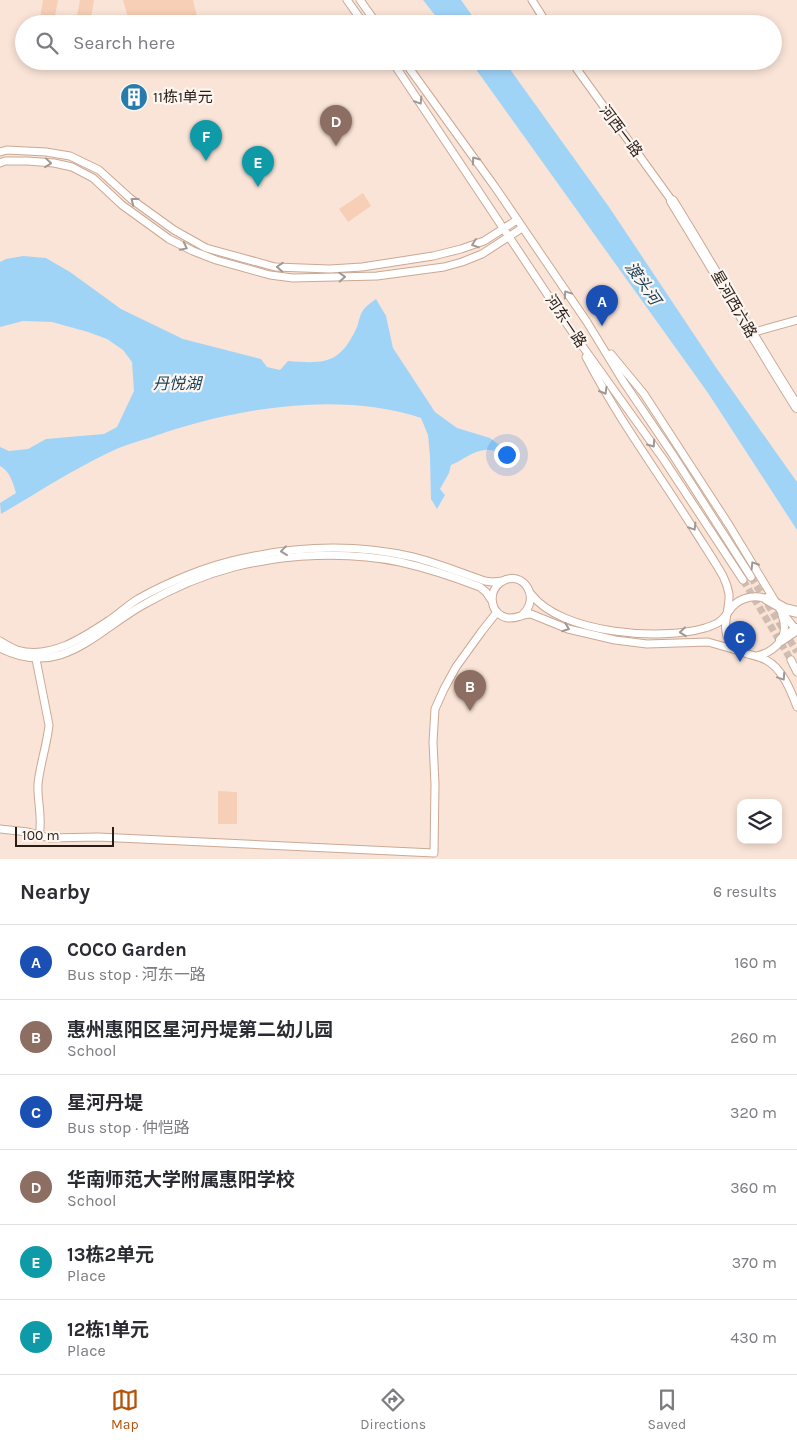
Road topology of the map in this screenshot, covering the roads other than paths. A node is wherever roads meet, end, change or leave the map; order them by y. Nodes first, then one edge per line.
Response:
1 (347, 0) edge
2 (360, 0) edge
3 (532, 0) edge
4 (358, 15) edge
5 (371, 15) edge
6 (541, 15) edge
7 (398, 70) edge
8 (410, 70) edge
9 (577, 70) edge
10 (0, 152) edge
11 (0, 163) edge
12 (672, 201) joint
13 (517, 220) junction
14 (522, 228) junction
15 (503, 229) junction
16 (509, 237) junction
17 (797, 320) edge
18 (573, 332) junction
19 (751, 333) junction
20 (594, 334) junction
21 (797, 407) edge
22 (752, 577) tunnel mouth
23 (743, 580) tunnel mouth
24 (503, 581) junction
25 (530, 593) junction
26 (767, 599) joint
27 (492, 601) junction
28 (779, 608) junction
29 (497, 612) junction
30 (797, 612) edge
31 (727, 615) junction
32 (521, 616) junction
33 (797, 630) edge
34 (781, 640) junction
35 (0, 641) edge
36 (0, 648) edge
37 (737, 650) junction
38 (35, 655) junction
39 (756, 656) junction
40 (791, 660) tunnel mouth
41 (797, 672) edge
42 (797, 706) edge
43 (0, 829) edge
44 (39, 836) junction

1 - 4 street
2 - 5 street
3 - 6 street
7 -> 15 street, 河东一路
13 -> 8 street, 河东一路
9 - 12 street, 河西一路
15 -> 10 street
11 -> 16 street
12 - 19 street, 星河西六路
13 - 14 street, 河东一路
13 - 15 street
14 - 16 street
20 -> 14 street, 河东一路
15 - 16 street, 河东一路
16 - 18 street, 河东一路
17 - 19 street
18 -> 23 street, 河东一路
18 -> 31 street
19 - 21 street, 星河西六路
20 - 22 street, 河东一路
28 -> 20 street
24 - 25 street
24 - 27 street
24 -> 38 street
31 -> 25 street
25 - 32 street
26 - 28 street
26 - 31 street
27 - 29 street
27 - 38 street
28 - 30 street
28 - 33 street
28 - 34 street
29 - 32 street
29 - 44 street
31 - 37 street
32 -> 37 street
33 - 34 street
34 - 39 street
35 - 38 street
36 - 38 street
37 - 39 street
38 - 44 street
39 -> 42 street
40 - 41 street
43 - 44 street

